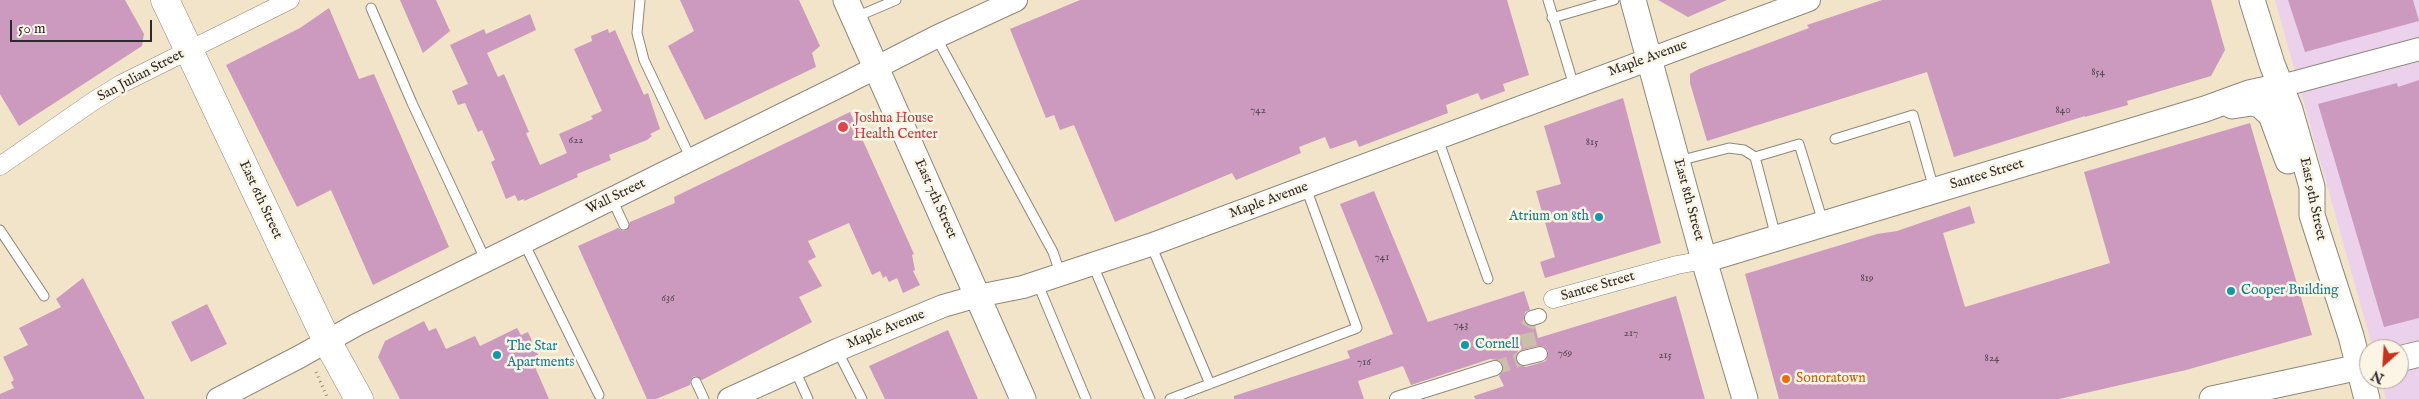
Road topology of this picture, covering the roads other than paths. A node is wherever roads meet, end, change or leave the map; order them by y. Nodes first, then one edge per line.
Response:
1 (165, 0) edge
2 (290, 0) edge
3 (640, 0) edge
4 (896, 0) edge
5 (1016, 0) edge
6 (1548, 0) edge
7 (1614, 0) edge
8 (1634, 0) edge
9 (1809, 0) edge
10 (2252, 0) edge
11 (371, 8) dead end
12 (850, 9) edge
13 (1552, 18) junction
14 (936, 37) junction
15 (2419, 49) edge
16 (190, 50) junction
17 (1648, 60) junction
18 (877, 68) junction
19 (1574, 86) junction
20 (2281, 86) junction
21 (2205, 109) junction
22 (1438, 138) junction
23 (1835, 140) dead end
24 (1755, 157) junction
25 (691, 159) junction
26 (1678, 161) junction
27 (0, 166) edge
28 (1306, 188) junction
29 (1935, 192) junction
30 (612, 199) junction
31 (2312, 215) junction
32 (1824, 224) junction
33 (624, 225) dead end
34 (0, 230) edge
35 (1776, 238) junction
36 (524, 243) junction
37 (1150, 245) junction
38 (1704, 260) junction
39 (486, 262) junction
40 (1092, 263) junction
41 (1060, 274) junction
42 (1488, 279) dead end
43 (1037, 282) junction
44 (44, 296) dead end
45 (978, 296) junction
46 (1554, 299) dead end
47 (327, 341) junction
48 (837, 350) junction
49 (2359, 351) edge
50 (2359, 367) edge
51 (1495, 368) tunnel mouth
52 (795, 369) junction
53 (696, 382) dead end
54 (1210, 384) junction
55 (598, 395) dead end
56 (218, 399) edge
57 (359, 399) edge
58 (704, 399) edge
59 (729, 399) edge
60 (808, 399) edge
61 (862, 399) edge
62 (1023, 399) edge
63 (1086, 399) edge
64 (1150, 399) edge
65 (1170, 399) edge
66 (1397, 399) edge
67 (1745, 399) edge
68 (2212, 399) edge

1 - 16 main road, East 6th Street
2 - 16 street, San Julian Street
3 - 25 lane
4 - 12 lane
5 - 14 street, Wall Street
6 - 13 lane
7 - 13 lane
8 - 17 main road, East 8th Street
9 - 17 street, Maple Avenue
10 - 20 main road, East 9th Street
11 - 39 lane
12 - 18 main road, East 7th Street
13 - 19 lane
14 - 18 street, Wall Street
14 - 41 lane
15 - 20 street, Santee Street
16 - 27 street, San Julian Street
16 - 47 main road, East 6th Street
17 - 19 street, Maple Avenue
17 - 26 main road, East 8th Street
18 - 25 street, Wall Street
18 - 45 main road, East 7th Street
19 - 22 street, Maple Avenue
20 - 21 main road, Santee Street
20 - 31 main road, East 9th Street
21 - 29 main road, Santee Street
21 - 31 main road
22 - 28 street, Maple Avenue
22 - 42 lane
23 - 29 lane
24 - 26 lane
24 - 32 lane
24 - 35 lane
25 - 30 street, Wall Street
26 - 38 main road, East 8th Street
28 - 37 street, Maple Avenue
28 - 54 lane
29 - 32 main road, Santee Street
30 - 33 lane
30 - 36 street, Wall Street
31 - 49 main road, East 9th Street
32 - 35 main road, Santee Street
34 - 44 lane
35 - 38 main road, Santee Street
36 - 39 street, Wall Street
36 - 55 lane
37 - 40 street, Maple Avenue
37 - 54 lane
38 - 46 street, Santee Street
38 - 67 main road, East 8th Street
39 - 47 street, Wall Street
40 - 41 street, Maple Avenue
40 - 64 lane
41 - 43 street, Maple Avenue
43 - 45 street, Maple Avenue
43 - 63 lane
45 - 48 street, Maple Avenue
45 - 62 main road, East 7th Street
47 - 56 street, Wall Street
47 - 57 main road, East 6th Street
48 - 52 street, Maple Avenue
48 - 61 lane
50 - 68 main road
51 - 66 street
52 - 59 street, Maple Avenue
52 - 60 lane
53 - 58 lane
54 - 65 lane

